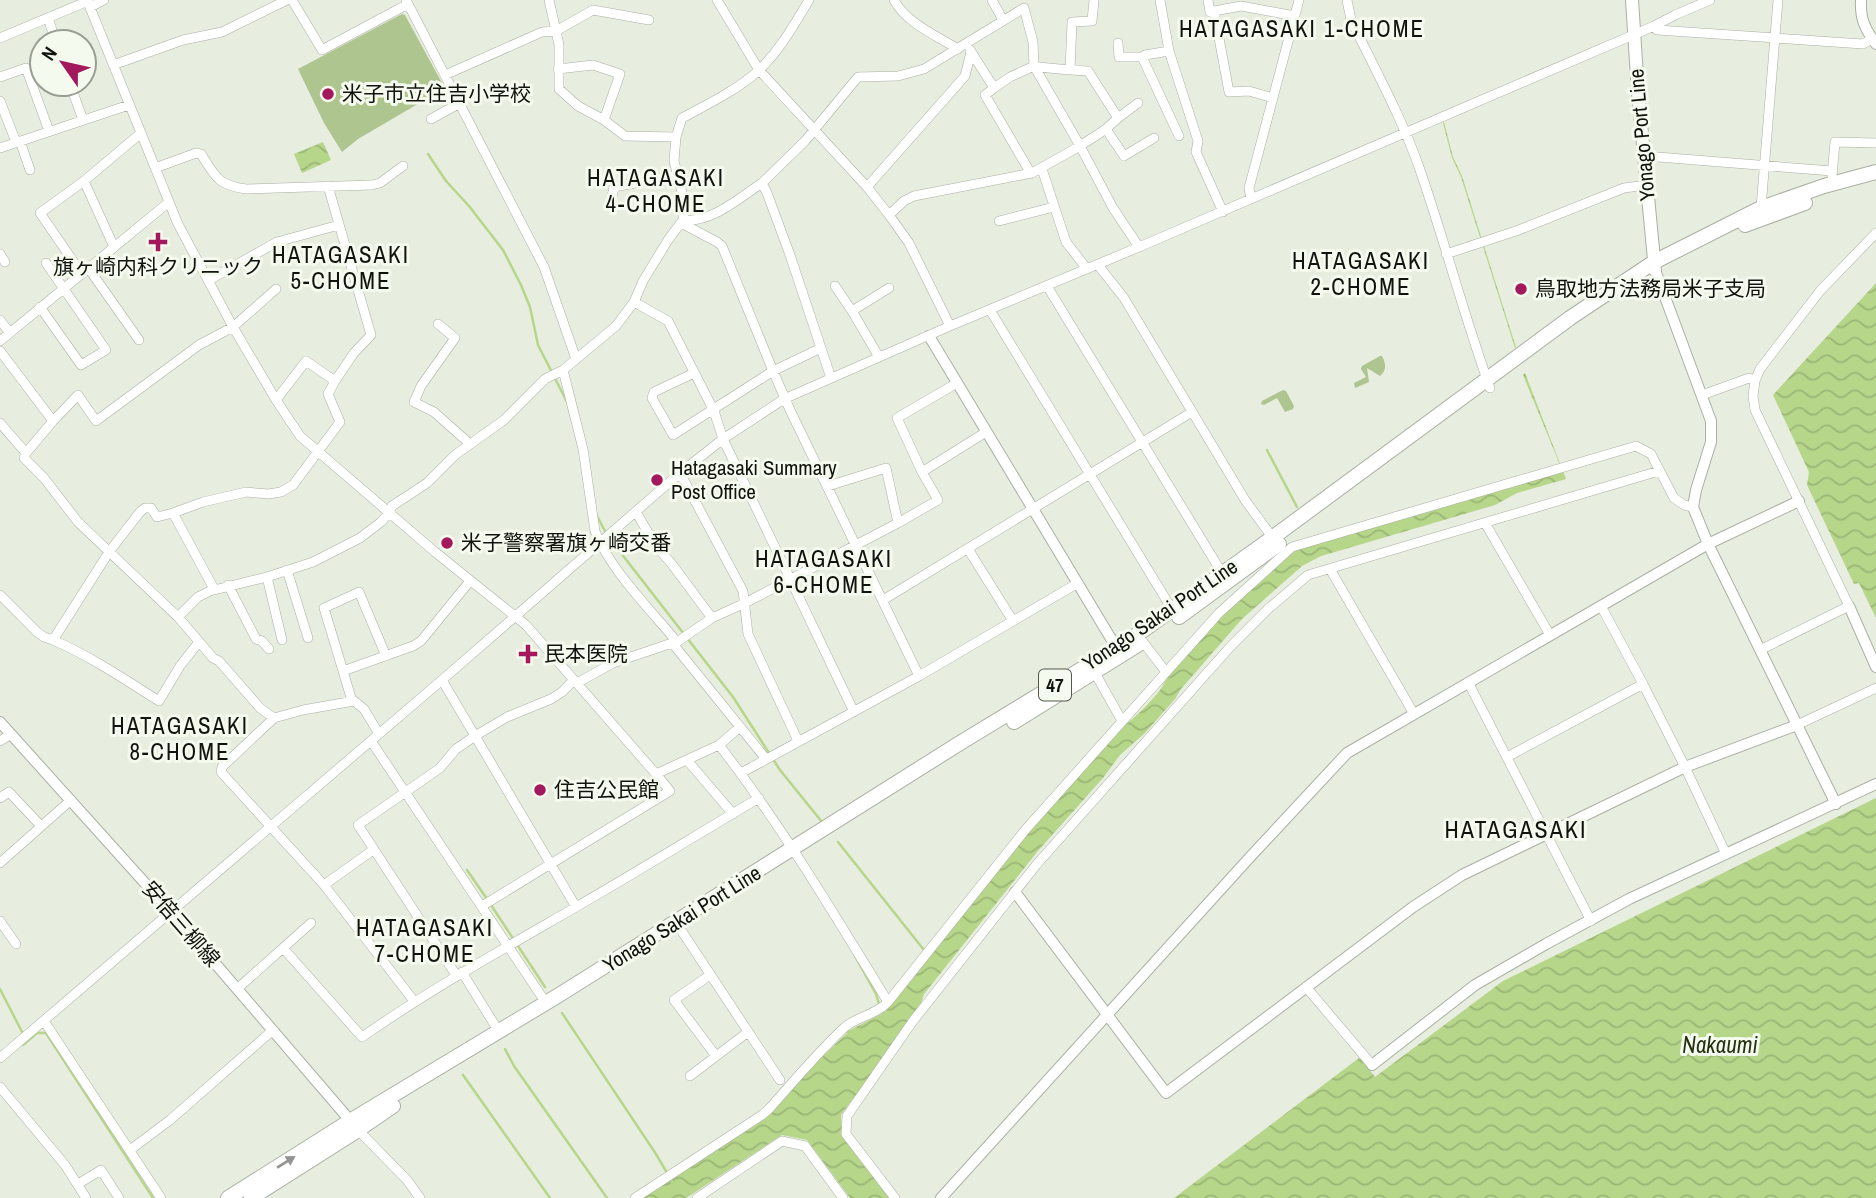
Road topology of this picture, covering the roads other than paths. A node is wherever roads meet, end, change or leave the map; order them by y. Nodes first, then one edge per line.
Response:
1 (104, 0) edge
2 (290, 0) edge
3 (549, 0) edge
4 (717, 0) edge
5 (809, 0) edge
6 (894, 0) edge
7 (992, 0) edge
8 (1094, 0) edge
9 (1160, 0) edge
10 (1208, 0) edge
11 (1299, 0) edge
12 (1347, 0) edge
13 (1632, 0) edge
14 (1710, 0) edge
15 (1778, 0) edge
16 (1861, 0) edge
17 (88, 2) edge
18 (407, 2) edge
19 (1024, 4) edge
20 (1214, 11) junction
21 (1295, 16) junction
22 (48, 18) junction
23 (649, 20) dead end
24 (1003, 20) junction
25 (1654, 26) junction
26 (51, 28) edge
27 (556, 30) junction
28 (1633, 34) junction
29 (1776, 37) junction
30 (0, 38) edge
31 (1874, 41) edge
32 (1118, 43) dead end
33 (965, 49) junction
34 (1169, 51) junction
35 (1142, 57) junction
36 (113, 65) junction
37 (1034, 67) junction
38 (558, 69) junction
39 (1070, 69) junction
40 (759, 70) junction
41 (445, 75) junction
42 (0, 77) edge
43 (994, 88) junction
44 (75, 98) edge
45 (1273, 98) junction
46 (0, 101) edge
47 (460, 103) junction
48 (1138, 103) dead end
49 (129, 105) junction
50 (1118, 118) junction
51 (430, 119) dead end
52 (83, 120) junction
53 (604, 120) junction
54 (1106, 129) junction
55 (815, 130) junction
56 (49, 131) junction
57 (1406, 132) junction
58 (141, 134) junction
59 (1179, 136) dead end
60 (676, 137) junction
61 (1154, 138) dead end
62 (18, 142) junction
63 (1876, 143) edge
64 (1080, 146) junction
65 (0, 148) edge
66 (1645, 156) junction
67 (1764, 165) junction
68 (403, 166) dead end
69 (155, 168) junction
70 (1042, 169) junction
71 (30, 170) dead end
72 (1030, 172) junction
73 (1876, 172) edge
74 (677, 175) junction
75 (1833, 177) junction
76 (1876, 180) edge
77 (84, 181) junction
78 (762, 183) junction
79 (1647, 185) junction
80 (328, 186) junction
81 (867, 187) junction
82 (1251, 199) junction
83 (169, 202) junction
84 (610, 206) dead end
85 (1054, 207) junction
86 (1760, 208) junction
87 (1223, 212) junction
88 (889, 215) junction
89 (683, 220) junction
90 (999, 220) dead end
91 (339, 225) junction
92 (1876, 233) edge
93 (114, 247) junction
94 (1139, 247) junction
95 (1446, 254) junction
96 (46, 263) dead end
97 (1098, 265) junction
98 (1654, 266) junction
99 (1087, 269) junction
100 (85, 271) junction
101 (209, 281) junction
102 (835, 286) dead end
103 (1047, 286) junction
104 (889, 288) dead end
105 (65, 289) junction
106 (276, 289) dead end
107 (634, 302) junction
108 (40, 307) junction
109 (990, 310) junction
110 (852, 311) junction
111 (0, 320) edge
112 (438, 324) dead end
113 (950, 326) junction
114 (233, 327) junction
115 (9, 332) junction
116 (929, 337) junction
117 (139, 340) dead end
118 (0, 341) edge
119 (821, 348) junction
120 (0, 351) edge
121 (879, 357) junction
122 (576, 359) junction
123 (563, 370) junction
124 (773, 371) junction
125 (694, 373) junction
126 (831, 378) junction
127 (335, 381) junction
128 (1755, 381) junction
129 (957, 383) junction
130 (1488, 384) junction
131 (1702, 395) junction
132 (784, 399) junction
133 (276, 400) junction
134 (714, 411) junction
135 (1192, 412) junction
136 (52, 421) junction
137 (0, 423) edge
138 (986, 432) junction
139 (723, 439) junction
140 (1142, 443) junction
141 (470, 444) junction
142 (317, 450) junction
143 (26, 453) junction
144 (1659, 471) junction
145 (922, 472) junction
146 (680, 473) junction
147 (1089, 474) junction
148 (828, 486) junction
149 (1799, 501) junction
150 (1693, 507) junction
151 (1033, 510) junction
152 (636, 512) junction
153 (173, 513) junction
154 (389, 513) junction
155 (898, 523) junction
156 (1485, 523) junction
157 (599, 542) junction
158 (1275, 542) junction
159 (855, 544) junction
160 (1708, 544) junction
161 (968, 549) junction
162 (109, 552) junction
163 (1330, 569) junction
164 (287, 570) junction
165 (1222, 573) junction
166 (267, 577) junction
167 (791, 579) junction
168 (470, 581) junction
169 (1078, 583) junction
170 (228, 585) junction
171 (214, 589) junction
172 (0, 595) edge
173 (883, 600) junction
174 (745, 603) junction
175 (1601, 606) junction
176 (1849, 606) junction
177 (1173, 611) junction
178 (515, 616) junction
179 (178, 617) junction
180 (712, 618) junction
181 (1013, 621) junction
182 (1550, 635) junction
183 (308, 638) dead end
184 (53, 640) junction
185 (282, 640) dead end
186 (199, 642) junction
187 (1143, 642) junction
188 (675, 643) junction
189 (269, 649) dead end
190 (1760, 650) junction
191 (1119, 651) junction
192 (386, 656) junction
193 (1876, 667) edge
194 (343, 671) junction
195 (1095, 673) junction
196 (1166, 673) junction
197 (919, 676) junction
198 (442, 680) junction
199 (576, 681) junction
200 (1468, 682) junction
201 (1643, 684) junction
202 (1876, 688) edge
203 (352, 701) junction
204 (854, 712) junction
205 (1414, 714) junction
206 (274, 718) junction
207 (1122, 721) junction
208 (0, 722) edge
209 (1797, 725) junction
210 (740, 727) junction
211 (10, 734) junction
212 (475, 736) junction
213 (375, 738) junction
214 (0, 741) edge
215 (798, 741) junction
216 (719, 745) junction
217 (1507, 757) junction
218 (766, 759) junction
219 (687, 760) junction
220 (1685, 767) junction
221 (741, 773) junction
222 (656, 774) junction
223 (1876, 784) edge
224 (406, 792) junction
225 (0, 798) edge
226 (759, 798) junction
227 (71, 800) junction
228 (1836, 804) junction
229 (733, 814) junction
230 (41, 826) junction
231 (272, 826) junction
232 (1546, 833) junction
233 (373, 850) junction
234 (796, 853) junction
235 (1726, 854) junction
236 (0, 863) edge
237 (551, 864) junction
238 (324, 885) junction
239 (1015, 892) junction
240 (482, 906) junction
241 (576, 907) junction
242 (171, 912) junction
243 (1591, 921) junction
244 (0, 922) edge
245 (311, 923) dead end
246 (681, 930) junction
247 (16, 944) dead end
248 (508, 946) junction
249 (284, 948) junction
250 (459, 974) junction
251 (710, 975) junction
252 (1306, 987) junction
253 (237, 989) junction
254 (414, 1001) junction
255 (888, 1002) junction
256 (546, 1003) junction
257 (1106, 1016) junction
258 (44, 1021) junction
259 (273, 1030) junction
260 (499, 1032) junction
261 (748, 1032) junction
262 (716, 1056) junction
263 (0, 1058) edge
264 (1372, 1065) joint
265 (690, 1076) dead end
266 (780, 1080) dead end
267 (0, 1087) edge
268 (354, 1125) junction
269 (130, 1150) junction
270 (78, 1184) junction
271 (86, 1198) edge
272 (119, 1198) edge
273 (161, 1198) edge
274 (228, 1198) edge
275 (251, 1198) edge
276 (420, 1198) edge
277 (635, 1198) edge
278 (697, 1198) edge
279 (843, 1198) edge
280 (895, 1198) edge
281 (941, 1198) edge

1 - 17 street
2 - 18 street
2 - 36 street
3 - 27 street
4 - 40 street
5 - 40 street
6 - 33 street
7 - 24 street
8 - 39 street
9 - 34 street
10 - 20 street
11 - 21 street
12 - 57 street
13 - 28 main road, Yonago Port Line
14 - 25 street
15 - 29 street
16 - 31 street
17 - 22 street
17 - 36 street
18 - 41 street
19 - 24 street
19 - 37 street
20 - 21 street
20 - 45 street
21 - 45 street
22 - 26 street
22 - 30 street
23 - 27 street
24 - 33 street
25 - 28 street
25 - 29 street
27 - 38 street
27 - 41 street
28 - 57 street
28 - 66 main road, Yonago Port Line
29 - 31 street
29 - 67 street
32 - 35 street
33 - 43 street
33 - 55 street
33 - 81 street
34 - 35 street
34 - 87 street
35 - 59 street
36 - 49 street
37 - 39 street
37 - 43 street
37 - 64 street
38 - 53 street
38 - 53 street
39 - 50 street
40 - 55 street
40 - 60 street
41 - 47 street
42 - 56 street
43 - 72 street
44 - 52 street
45 - 82 street
46 - 62 street
47 - 51 street
47 - 122 street
48 - 50 street
49 - 52 street
49 - 58 street
50 - 54 street
52 - 56 street
53 - 60 street
54 - 61 street
54 - 64 street
55 - 78 street
55 - 81 street
56 - 62 street
57 - 82 street
57 - 95 street
58 - 69 street
58 - 77 street
60 - 74 street
62 - 65 street
62 - 71 street
63 - 75 street
64 - 70 street
64 - 94 street
66 - 67 street
66 - 79 main road, Yonago Port Line
67 - 75 street
67 - 86 street
68 - 80 street
69 - 80 street
69 - 83 street
70 - 72 street
70 - 85 street
72 - 88 street
73 - 75 main road, Yonago Sakai Port Line / 47
74 - 84 street
74 - 89 street
75 - 86 main road, Yonago Sakai Port Line / 47
76 - 98 main road, Yonago Sakai Port Line / 47
77 - 93 street
77 - 100 street
78 - 89 street
78 - 119 street
79 - 95 street
79 - 98 main road, Yonago Port Line
80 - 91 street
81 - 88 street
82 - 87 street
83 - 93 street
83 - 101 street
85 - 90 street
85 - 99 street
86 - 98 main road, Yonago Sakai Port Line / 47
87 - 94 street
88 - 113 street
89 - 107 street
89 - 124 street
91 - 101 street
91 - 127 street
92 - 128 street
93 - 100 street
94 - 97 street
95 - 130 street
96 - 105 street
97 - 99 street
97 - 135 street
98 - 130 main road, Yonago Sakai Port Line / 47
98 - 131 street
99 - 103 street
100 - 105 street
100 - 117 street
101 - 114 street
102 - 110 street
103 - 109 street
103 - 140 street
104 - 110 street
105 - 108 street
105 - 108 street
106 - 114 street
107 - 122 street
107 - 125 street
108 - 115 street
109 - 113 street
109 - 147 street
110 - 121 street
111 - 115 street
112 - 141 street
113 - 116 street
114 - 133 street
114 - 136 street
115 - 118 street
116 - 121 street
116 - 129 street
119 - 124 street
119 - 126 street
120 - 136 street
121 - 126 street
122 - 123 street
123 - 141 street
123 - 157 street
124 - 132 street
124 - 134 street
125 - 134 street
125 - 134 street
126 - 132 street
127 - 133 street
127 - 142 street
128 - 131 street
128 - 149 street
129 - 138 street
129 - 145 street
130 - 158 main road, Yonago Sakai Port Line / 47
131 - 150 street
132 - 139 street
132 - 148 street
133 - 142 street
134 - 139 street
135 - 140 street
135 - 158 street
136 - 143 street
137 - 143 street
138 - 145 street
138 - 151 street
139 - 146 street
139 - 167 street
140 - 147 street
140 - 165 street
141 - 154 street
142 - 153 street
142 - 154 street
143 - 162 street
144 - 150 street
144 - 156 street
144 - 196 street
145 - 155 street
146 - 152 street
146 - 174 street
147 - 151 street
147 - 177 street
148 - 155 street
148 - 159 street
149 - 160 street
149 - 176 street
150 - 160 street
151 - 161 street
151 - 169 street
152 - 157 street
152 - 180 street
153 - 162 street
153 - 171 street
154 - 164 street
154 - 168 street
155 - 159 street
156 - 163 street
156 - 182 street
157 - 178 street
157 - 188 street
158 - 165 main road, Yonago Sakai Port Line / 47
158 - 187 main road, Yonago Sakai Port Line / 47
159 - 167 street
159 - 173 street
160 - 175 street
160 - 190 street
161 - 173 street
161 - 181 street
162 - 179 street
162 - 184 street
163 - 205 street
163 - 239 street
164 - 166 street
164 - 183 street
165 - 177 main road, Yonago Sakai Port Line / 47
166 - 170 street
166 - 185 street
167 - 174 street
167 - 204 street
168 - 178 street
168 - 192 street
169 - 181 street
169 - 191 street
170 - 171 street
170 - 189 street
171 - 179 street
172 - 184 street
173 - 197 street
174 - 180 street
174 - 215 street
175 - 182 street
175 - 201 street
176 - 190 street
176 - 193 street
177 - 191 main road, Yonago Sakai Port Line / 47
178 - 198 street
178 - 199 street
179 - 186 street
180 - 188 street
181 - 197 street
182 - 200 street
184 - 186 street
186 - 206 street
187 - 191 main road, Yonago Sakai Port Line / 47
187 - 196 street
188 - 199 street
188 - 210 street
190 - 209 street
191 - 195 main road, Yonago Sakai Port Line / 47
191 - 234 main road, Yonago Sakai Port Line / 47
192 - 194 street
192 - 194 street
194 - 203 street
195 - 207 street
195 - 234 main road, Yonago Sakai Port Line / 47
196 - 207 street
197 - 204 street
198 - 212 street
198 - 213 street
199 - 212 street
199 - 222 street
200 - 205 street
200 - 217 street
201 - 217 street
201 - 220 street
202 - 209 street
203 - 206 street
203 - 213 street
204 - 215 street
205 - 257 street
206 - 231 street
207 - 255 street
208 - 211 street, 安倍三柳線
209 - 220 street
209 - 228 street
210 - 216 street
210 - 218 street
211 - 214 street
211 - 227 street, 安倍三柳線
212 - 224 street
212 - 237 street
213 - 224 street
213 - 231 street
215 - 218 street
216 - 219 street
216 - 221 street
217 - 232 street
218 - 221 street
219 - 222 street
219 - 229 street
220 - 232 street
220 - 235 street
221 - 226 street
222 - 237 street
223 - 228 street
224 - 233 street
224 - 240 street
225 - 230 street
226 - 229 street
226 - 234 street
227 - 230 street
227 - 242 street, 安倍三柳線
228 - 235 street
229 - 241 street
230 - 236 street
231 - 238 street
231 - 242 street
232 - 243 street
232 - 252 street
233 - 238 street
233 - 250 street
234 - 246 main road, Yonago Sakai Port Line / 47
234 - 255 street
234 - 256 main road, Yonago Sakai Port Line / 47
235 - 243 street
237 - 240 street
237 - 241 street
238 - 254 street
239 - 257 street
239 - 280 street
240 - 248 street
241 - 248 street
242 - 253 street, 安倍三柳線
242 - 258 street
243 - 264 street
244 - 247 street
245 - 249 street
246 - 251 street
246 - 268 main road, Yonago Sakai Port Line / 47
248 - 250 street
248 - 256 street
249 - 253 street
249 - 254 street
250 - 254 street
250 - 260 street
251 - 261 street
251 - 262 street
252 - 257 street
252 - 264 street
253 - 259 street, 安倍三柳線
255 - 277 street
256 - 260 main road, Yonago Sakai Port Line / 47
257 - 281 street
258 - 263 street
258 - 269 street
259 - 268 street, 安倍三柳線
259 - 269 street
260 - 268 main road, Yonago Sakai Port Line / 47
261 - 262 street
261 - 266 street
262 - 265 street
267 - 270 street
274 -> 268 main road, Yonago Sakai Port Line / 47
268 - 275 main road, Yonago Sakai Port Line / 47
268 - 276 street
269 - 273 street
270 - 271 street
270 - 272 street
278 - 279 street

